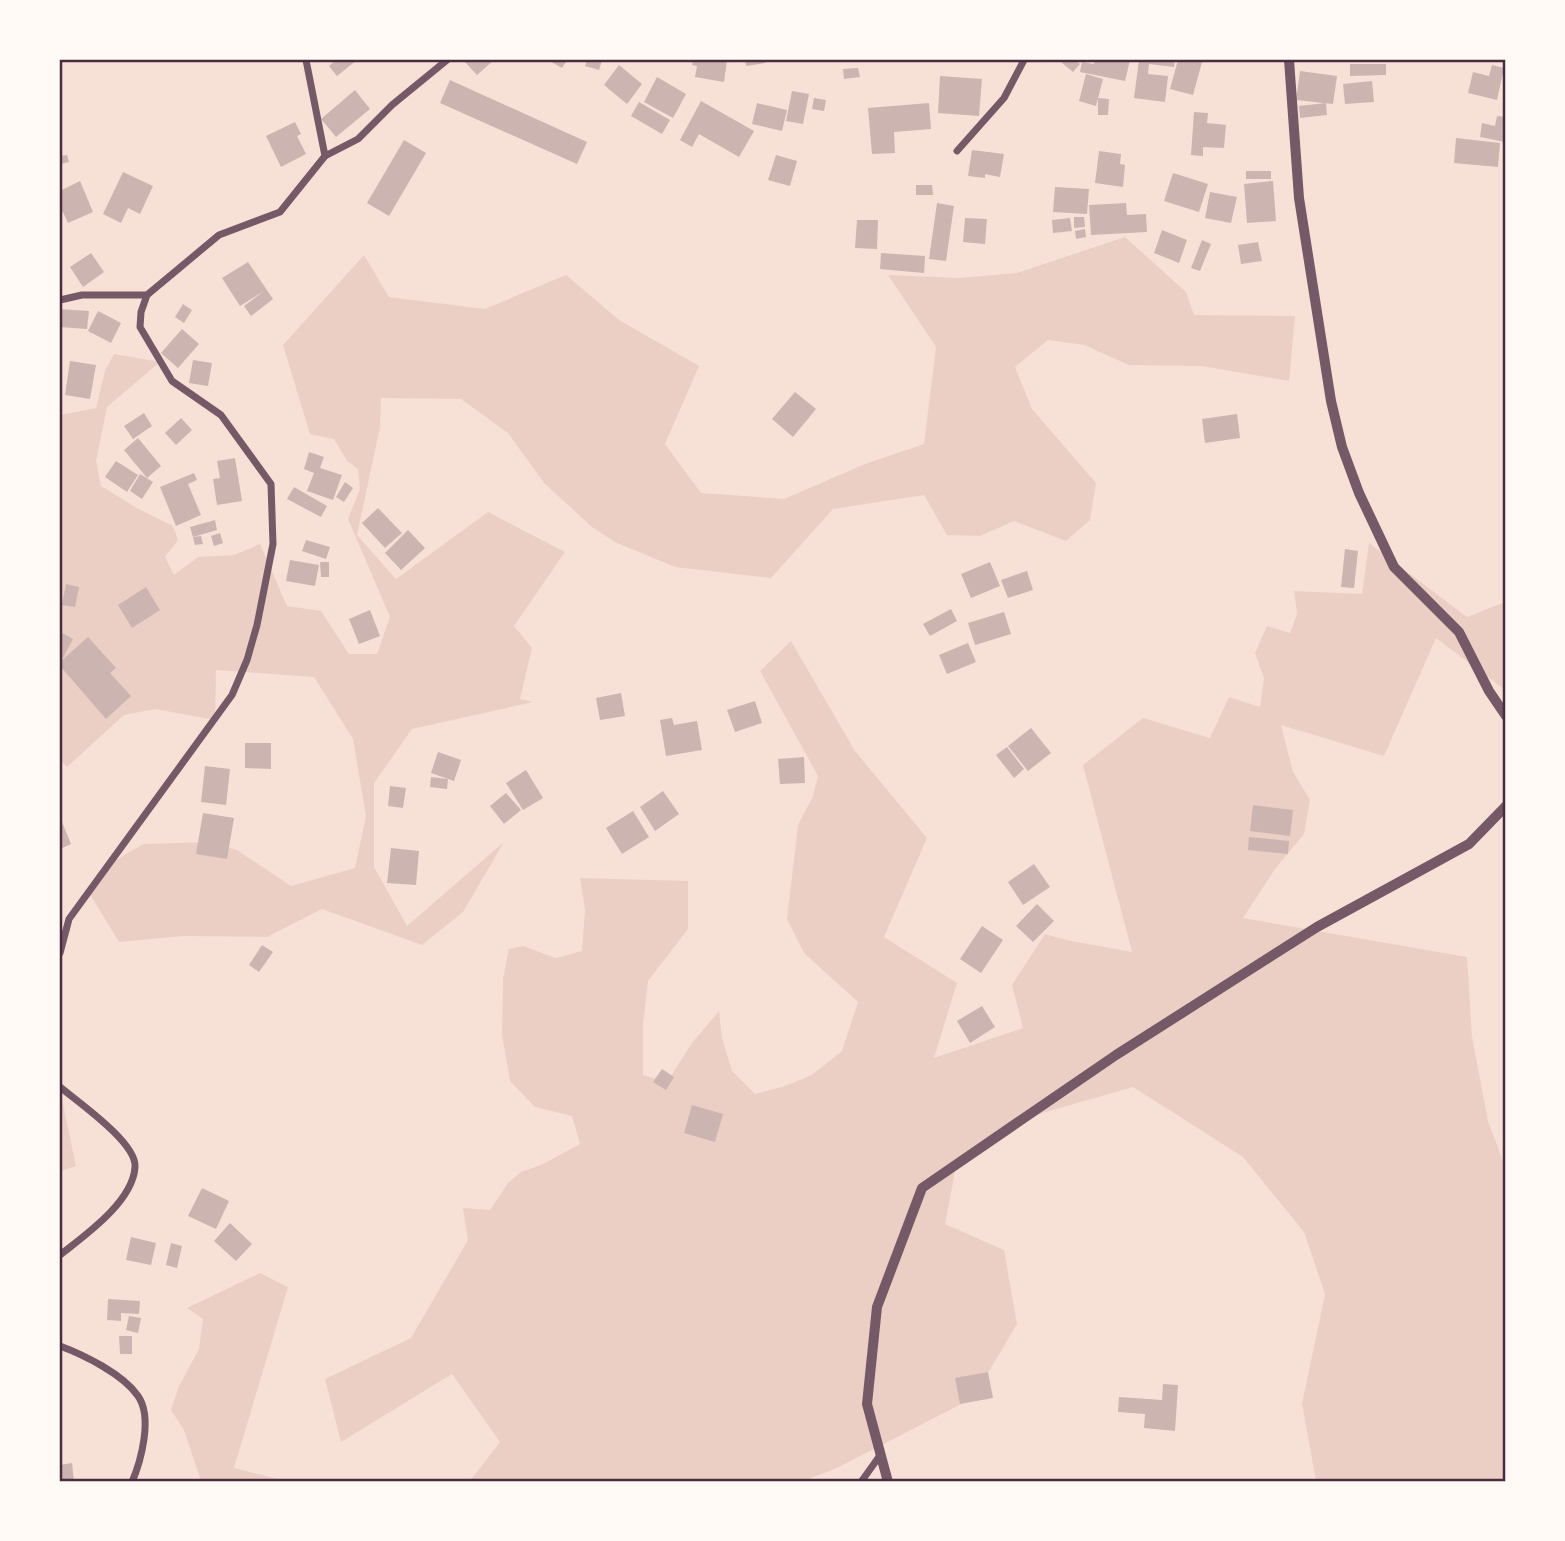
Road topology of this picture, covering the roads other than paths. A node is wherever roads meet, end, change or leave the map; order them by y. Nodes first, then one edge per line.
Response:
1 (306, 60) edge
2 (447, 60) edge
3 (1024, 60) edge
4 (1289, 60) edge
5 (957, 151) dead end
6 (325, 156) junction
7 (148, 295) junction
8 (60, 300) edge
9 (1506, 716) edge
10 (1506, 806) edge
11 (60, 953) edge
12 (60, 1087) edge
13 (60, 1255) edge
14 (60, 1346) edge
15 (882, 1454) junction
16 (132, 1482) edge
17 (861, 1482) edge
18 (888, 1482) edge

1 - 6 street
2 - 6 street
3 - 5 street
4 - 9 street
6 - 7 street
7 - 8 street
7 - 11 street
10 - 15 street
12 - 13 street
14 - 16 street
15 - 17 street
15 - 18 street

